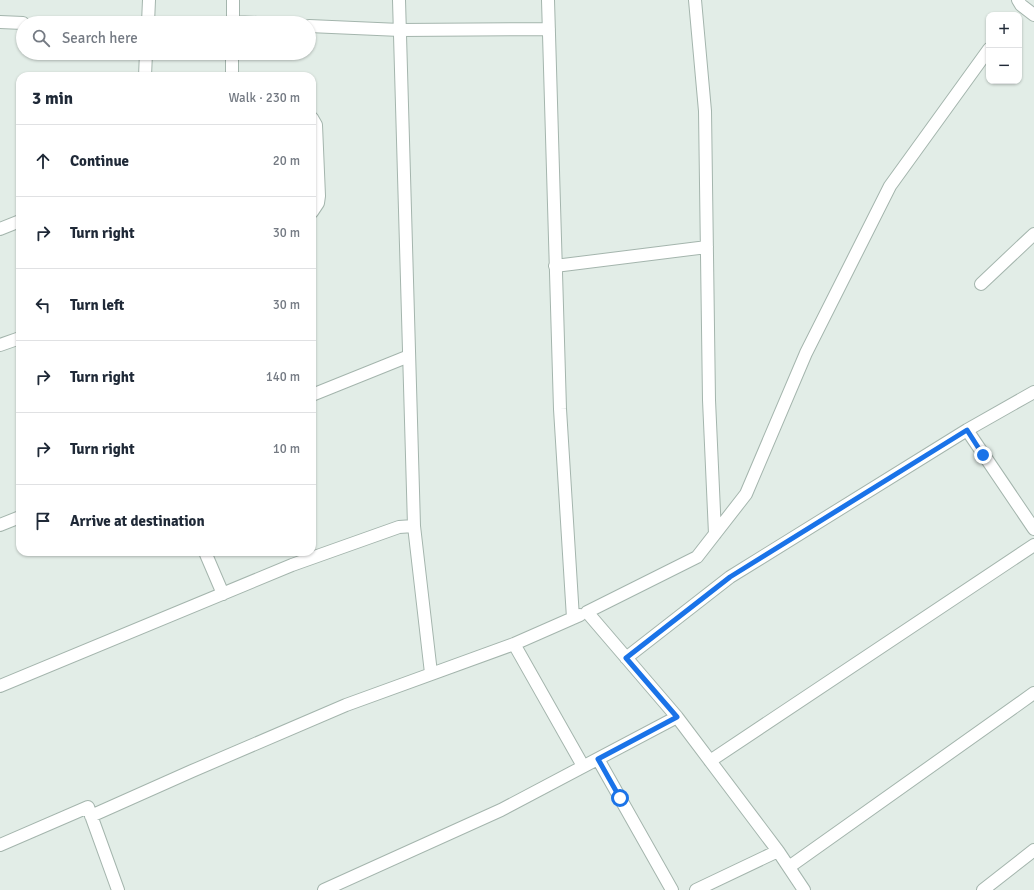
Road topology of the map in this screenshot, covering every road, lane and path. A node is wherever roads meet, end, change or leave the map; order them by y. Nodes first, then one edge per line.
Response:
1 (149, 0) edge
2 (234, 0) edge
3 (399, 0) edge
4 (548, 0) edge
5 (695, 0) edge
6 (1018, 7) edge
7 (1034, 15) edge
8 (148, 16) edge
9 (233, 16) edge
10 (0, 22) edge
11 (16, 23) edge
12 (316, 26) edge
13 (549, 29) junction
14 (400, 30) junction
15 (986, 53) edge
16 (146, 60) edge
17 (232, 60) edge
18 (145, 72) edge
19 (232, 72) edge
20 (316, 125) edge
21 (316, 206) edge
22 (16, 222) edge
23 (1, 226) edge
24 (1034, 234) edge
25 (707, 247) junction
26 (555, 266) junction
27 (981, 284) dead end
28 (16, 339) edge
29 (0, 345) edge
30 (409, 356) junction
31 (1034, 392) edge
32 (316, 393) edge
33 (967, 430) junction
34 (16, 519) edge
35 (0, 525) edge
36 (414, 526) junction
37 (1034, 529) edge
38 (715, 534) junction
39 (1034, 545) edge
40 (207, 556) edge
41 (223, 594) junction
42 (587, 612) junction
43 (573, 618) junction
44 (514, 644) junction
45 (626, 658) junction
46 (431, 673) junction
47 (0, 686) edge
48 (1034, 693) edge
49 (677, 717) junction
50 (598, 759) junction
51 (710, 761) junction
52 (584, 766) junction
53 (91, 816) junction
54 (0, 845) edge
55 (1034, 850) edge
56 (778, 851) junction
57 (789, 867) junction
58 (118, 890) edge
59 (324, 890) edge
60 (672, 890) edge
61 (696, 890) edge
62 (804, 890) edge
63 (983, 890) edge

1 - 8 street
2 - 9 street
3 - 14 street
4 - 13 street
5 - 25 street
6 - 7 street
10 - 11 street
12 - 14 street
13 - 14 street
13 - 26 street
14 - 30 street
15 - 38 street
16 - 18 street
17 - 19 street
20 - 21 street
22 - 23 street
24 - 27 street
25 - 26 street
25 - 38 street
26 - 43 street
28 - 29 street
30 - 32 street
30 - 36 street
31 - 33 street
33 - 37 street
33 - 45 street
34 - 35 street
36 - 41 street
36 - 46 street
38 - 42 street
39 - 51 street
40 - 41 street
41 - 47 street
42 - 43 street
42 - 45 street
43 - 44 street
44 - 46 street
44 - 52 street
45 - 49 street
46 - 53 street
48 - 57 street
49 - 50 street
49 - 51 street
50 - 52 street
50 - 60 street
51 - 56 street
52 - 59 street
53 - 54 street
53 - 58 street
55 - 63 street
56 - 57 street
56 - 61 street
57 - 62 street

